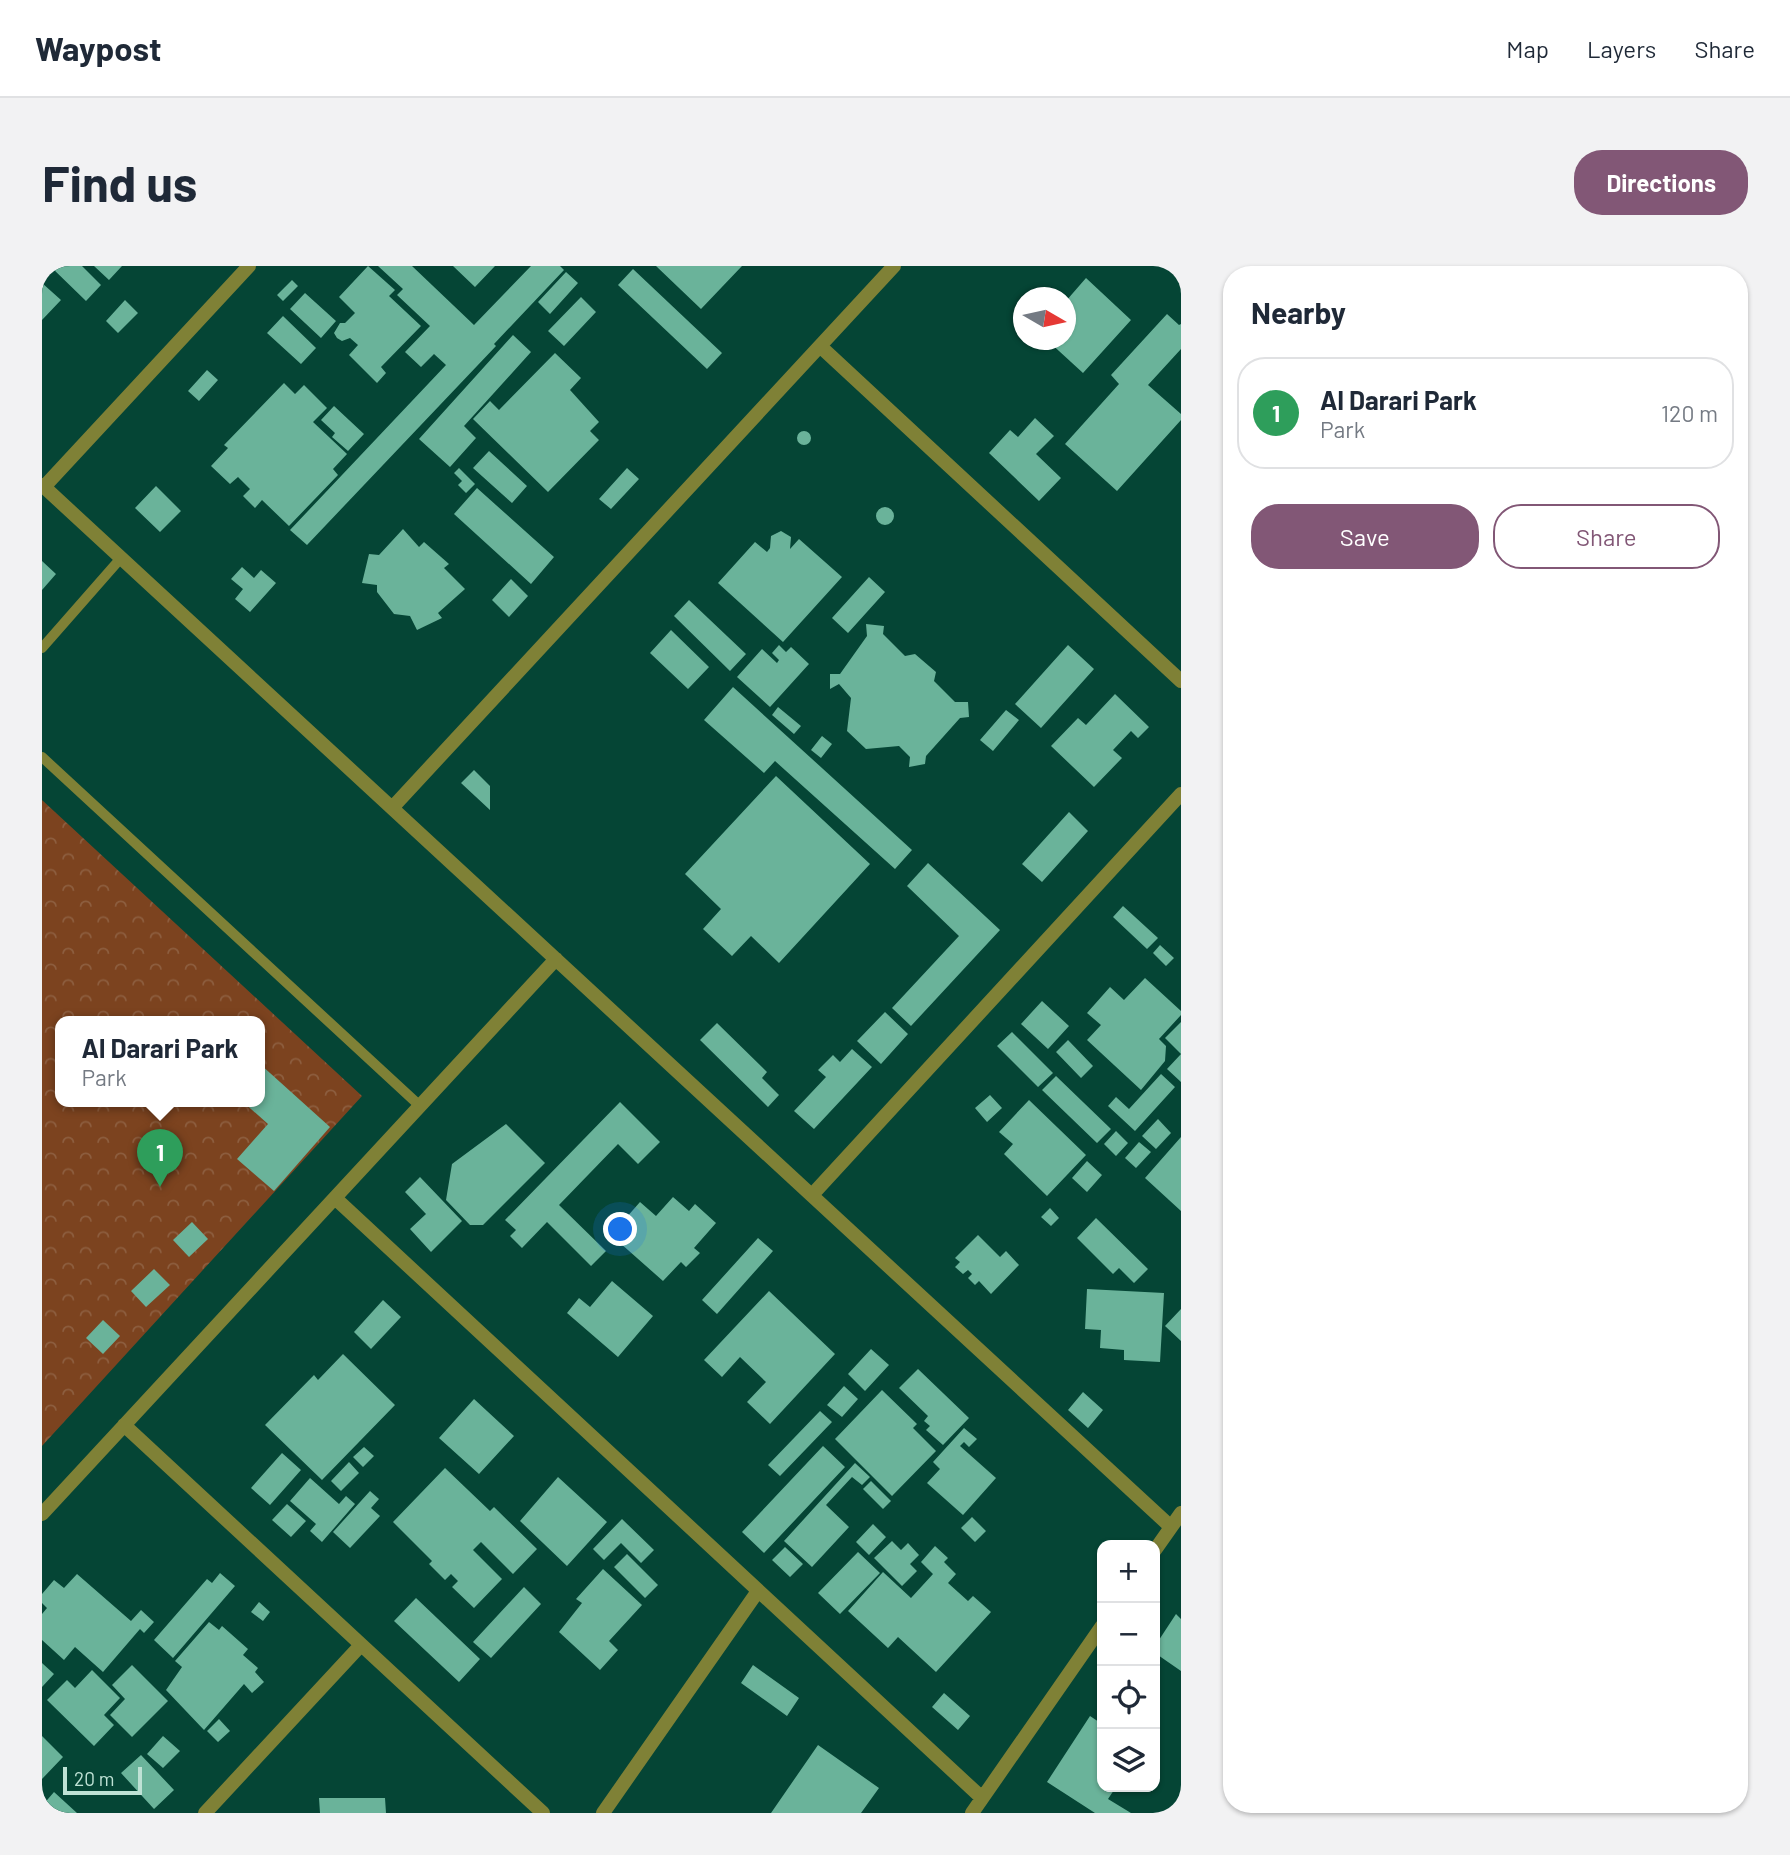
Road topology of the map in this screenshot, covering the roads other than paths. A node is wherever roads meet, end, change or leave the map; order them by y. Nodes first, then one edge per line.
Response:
1 (249, 266) edge
2 (894, 266) edge
3 (821, 347) junction
4 (43, 486) edge
5 (121, 558) junction
6 (42, 648) edge
7 (1181, 681) edge
8 (42, 757) edge
9 (1181, 793) edge
10 (392, 808) junction
11 (556, 959) junction
12 (420, 1106) junction
13 (812, 1195) junction
14 (335, 1198) junction
15 (124, 1425) junction
16 (1181, 1513) edge
17 (42, 1514) edge
18 (1171, 1527) junction
19 (1160, 1543) edge
20 (758, 1591) junction
21 (1097, 1633) edge
22 (361, 1645) junction
23 (982, 1798) junction
24 (205, 1813) edge
25 (543, 1813) edge
26 (603, 1813) edge
27 (972, 1813) edge

1 - 4 street
2 - 3 street
3 - 7 street
3 - 10 street
4 - 5 street
5 - 6 lane
5 - 10 street
8 - 12 lane
9 - 13 street
10 - 11 street
11 - 12 street
11 - 13 street
12 - 14 street
13 - 18 street
14 - 15 street
14 - 20 street
15 - 17 street
15 - 22 street
16 - 18 street
18 - 19 street
20 - 23 street
20 - 26 street
21 - 23 street
22 - 24 street
22 - 25 street
23 - 27 street

